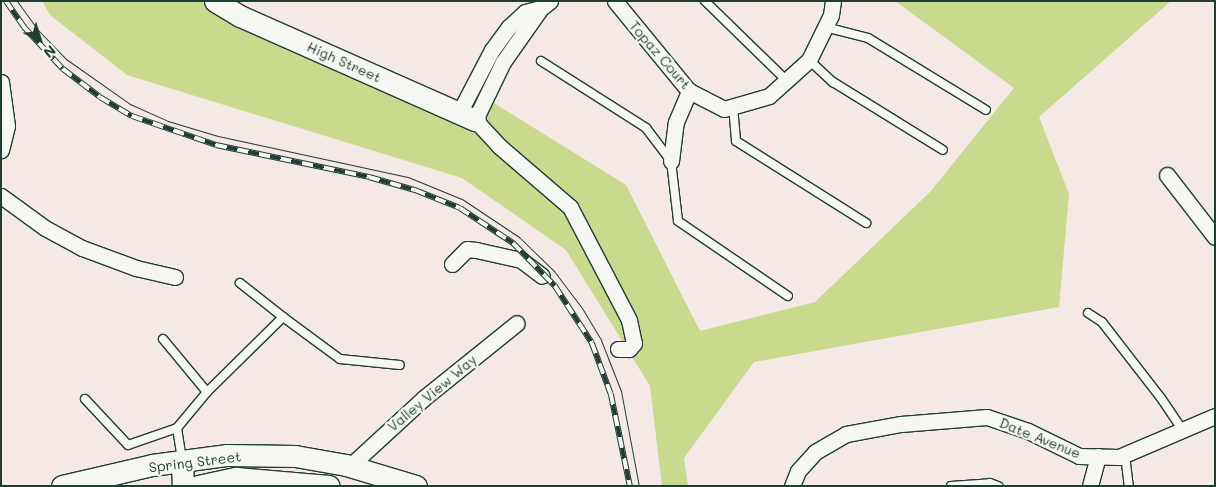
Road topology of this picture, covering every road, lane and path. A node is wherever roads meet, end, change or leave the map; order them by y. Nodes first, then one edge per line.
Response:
1 (214, 1) edge
2 (615, 1) edge
3 (706, 1) edge
4 (824, 1) edge
5 (542, 3) edge
6 (830, 14) edge
7 (809, 60) junction
8 (541, 62) dead end
9 (786, 80) junction
10 (1, 82) edge
11 (689, 91) junction
12 (733, 106) junction
13 (986, 110) dead end
14 (467, 116) junction
15 (1, 150) edge
16 (943, 150) dead end
17 (672, 161) junction
18 (1167, 175) dead end
19 (1, 196) edge
20 (866, 223) dead end
21 (1212, 229) edge
22 (452, 264) dead end
23 (542, 276) dead end
24 (175, 277) dead end
25 (240, 283) dead end
26 (788, 296) dead end
27 (1088, 313) dead end
28 (283, 317) junction
29 (516, 323) dead end
30 (163, 339) dead end
31 (618, 349) dead end
32 (400, 365) dead end
33 (207, 392) junction
34 (85, 399) dead end
35 (1215, 416) edge
36 (177, 428) junction
37 (1182, 429) junction
38 (1125, 454) junction
39 (1098, 456) junction
40 (182, 461) junction
41 (350, 466) junction
42 (299, 484) edge
43 (62, 486) edge
44 (183, 486) edge
45 (198, 486) edge
46 (329, 486) edge
47 (416, 486) edge
48 (792, 486) edge
49 (951, 486) edge
50 (998, 486) edge
51 (1090, 486) edge
52 (1129, 486) edge

1 - 14 main road, High Street
2 - 11 street, Topaz Court
3 - 9 lane
4 - 6 lane
5 - 14 street
6 - 7 street, Topaz Court
6 - 13 lane
7 - 9 street, Topaz Court
7 - 16 lane
8 - 17 lane
9 - 12 street, Topaz Court
10 - 15 street
11 - 12 street, Topaz Court
11 - 17 street
12 - 20 lane
14 - 31 street
17 - 26 lane
18 - 21 street
19 - 24 street
22 - 23 street
25 - 28 lane
27 - 37 lane
28 - 32 lane
28 - 33 lane
29 - 41 street, Valley View Way
30 - 33 lane
33 - 36 lane
34 - 36 lane
35 - 37 street, Date Avenue
36 - 40 lane
37 - 38 street, Date Avenue
38 - 39 street, Date Avenue
38 - 52 lane
39 - 48 street, Date Avenue
39 - 51 street
40 - 41 main road, Spring Street
40 - 43 main road, Spring Street
40 - 44 main road
41 - 47 main road, Spring Street
42 - 45 main road, Spring Street
42 - 46 main road, Spring Street
49 - 50 lane

